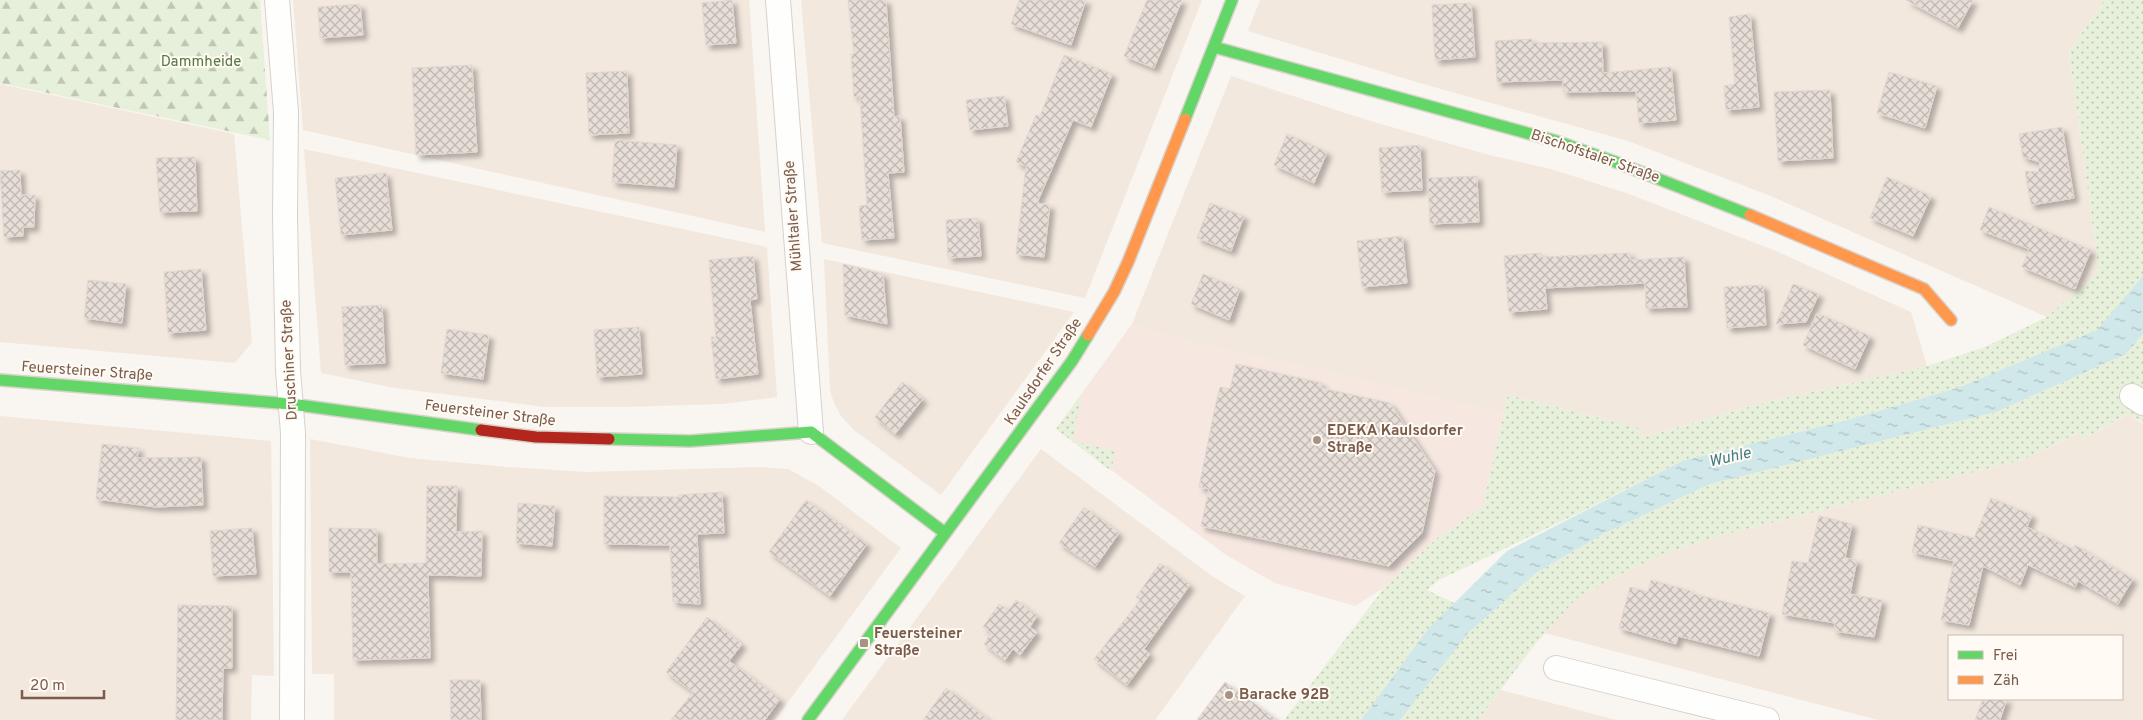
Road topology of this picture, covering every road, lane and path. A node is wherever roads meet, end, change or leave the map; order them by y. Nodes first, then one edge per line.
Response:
1 (277, 0) edge
2 (778, 0) edge
3 (1232, 0) edge
4 (1214, 47) junction
5 (1951, 320) dead end
6 (0, 380) edge
7 (291, 404) junction
8 (811, 432) junction
9 (945, 533) junction
10 (1556, 668) dead end
11 (292, 720) edge
12 (808, 720) edge
13 (1767, 720) edge

1 - 7 street, Druschiner Straße
2 - 8 street, Mühltaler Straße
3 - 4 street, Kaulsdorfer Straße
4 - 5 street, Bischofstaler Straße
4 - 9 street, Kaulsdorfer Straße
6 - 7 street, Feuersteiner Straße
7 - 8 street, Feuersteiner Straße
7 - 11 street, Druschiner Straße
8 - 9 street
9 - 12 street, Kaulsdorfer Straße
10 - 13 street

